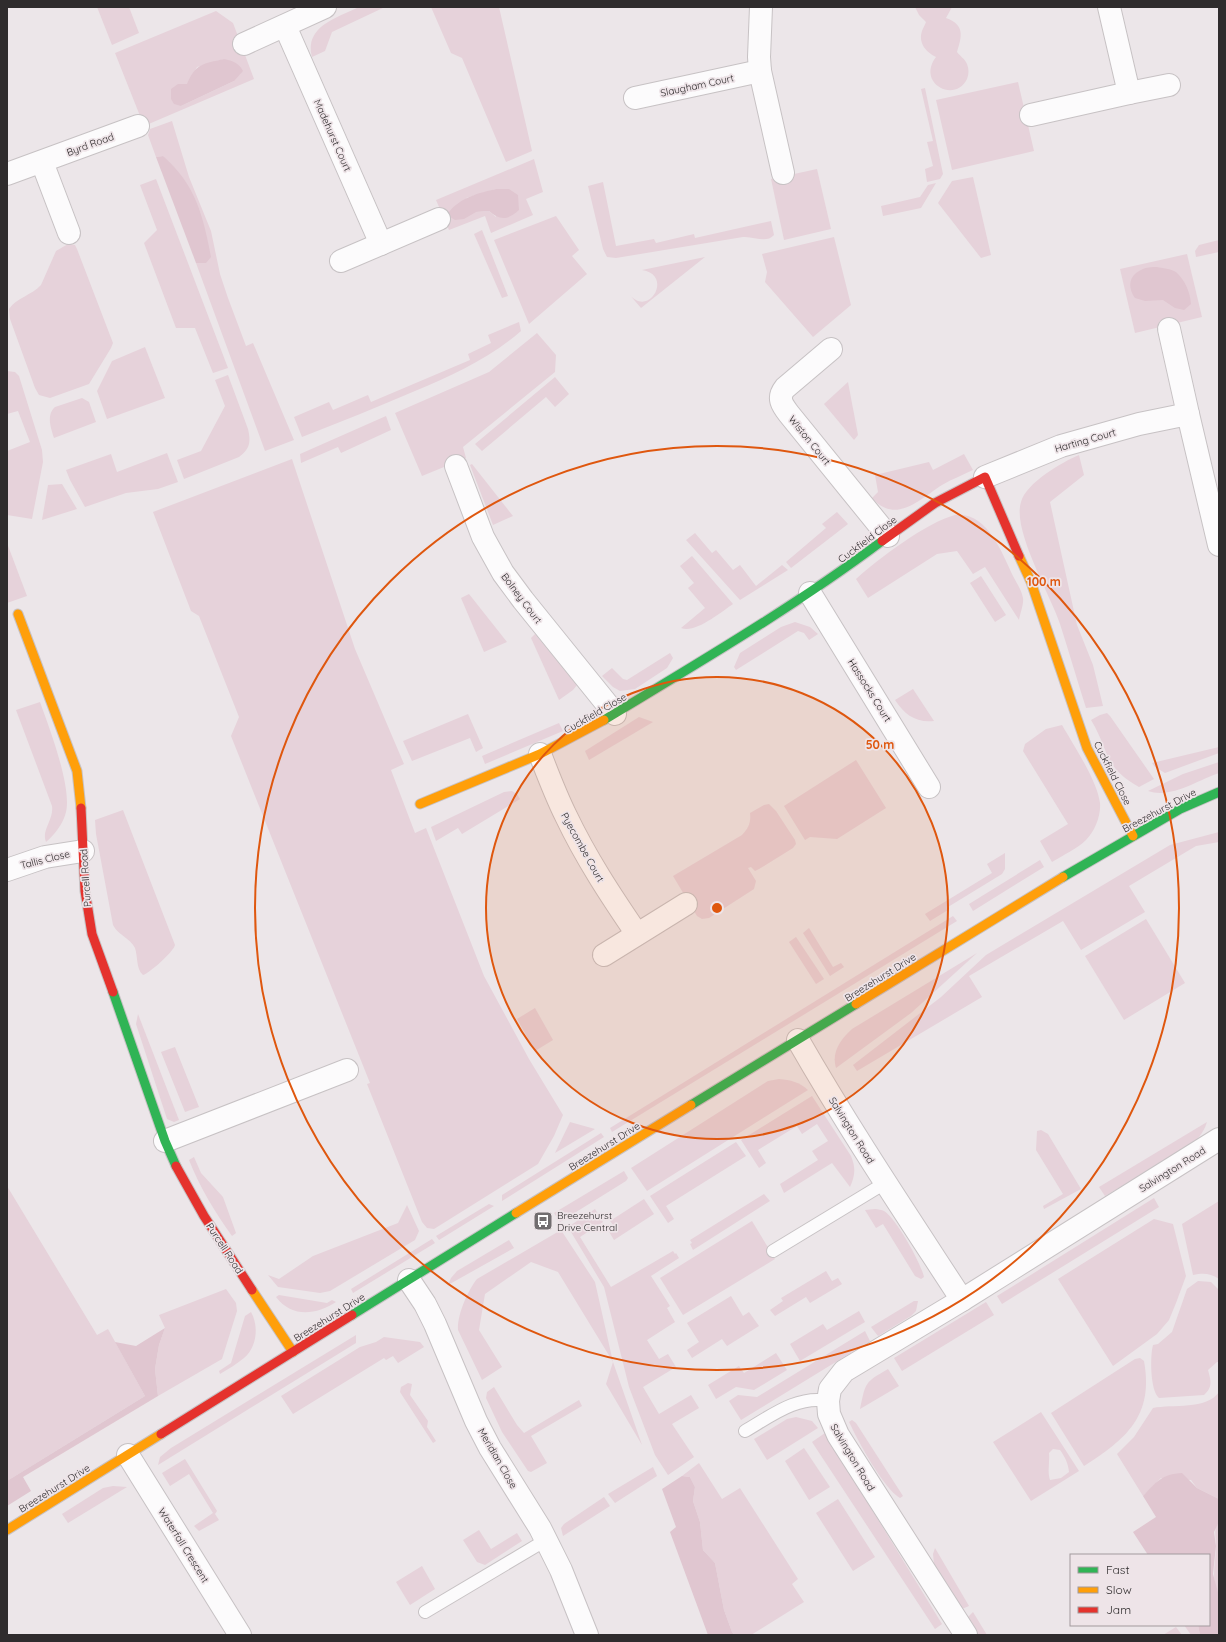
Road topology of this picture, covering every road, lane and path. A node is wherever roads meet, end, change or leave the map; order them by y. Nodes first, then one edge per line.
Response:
1 (325, 7) edge
2 (761, 7) edge
3 (1109, 7) edge
4 (285, 26) junction
5 (244, 44) dead end
6 (760, 71) junction
7 (1168, 85) dead end
8 (1129, 93) junction
9 (634, 98) dead end
10 (1031, 115) dead end
11 (138, 126) dead end
12 (42, 162) junction
13 (783, 173) dead end
14 (7, 174) edge
15 (439, 218) dead end
16 (69, 233) dead end
17 (381, 244) junction
18 (341, 261) dead end
19 (1169, 329) dead end
20 (831, 349) dead end
21 (1188, 414) junction
22 (456, 466) dead end
23 (985, 477) junction
24 (888, 536) junction
25 (1219, 544) edge
26 (810, 593) junction
27 (18, 614) dead end
28 (615, 714) junction
29 (540, 754) junction
30 (929, 787) dead end
31 (1219, 792) edge
32 (420, 804) dead end
33 (1133, 836) junction
34 (83, 851) junction
35 (7, 870) edge
36 (686, 904) dead end
37 (637, 934) junction
38 (604, 955) dead end
39 (798, 1040) junction
40 (347, 1070) dead end
41 (1219, 1139) edge
42 (165, 1141) junction
43 (885, 1183) junction
44 (773, 1251) dead end
45 (409, 1280) junction
46 (962, 1300) junction
47 (292, 1352) junction
48 (828, 1401) junction
49 (745, 1431) dead end
50 (128, 1455) junction
51 (7, 1530) edge
52 (546, 1540) junction
53 (425, 1612) dead end
54 (240, 1635) edge
55 (587, 1635) edge
56 (966, 1635) edge

1 - 4 street
2 - 6 street
3 - 8 street
4 - 5 street
4 - 17 street, Madehurst Court
6 - 9 street, Slaugham Court
6 - 13 street
7 - 8 street
8 - 10 street
11 - 12 street, Byrd Road
12 - 14 street, Byrd Road
12 - 16 street
15 - 17 street
17 - 18 street
19 - 21 street
20 - 24 street, Wiston Court
21 - 23 street, Harting Court
21 - 25 street
22 - 28 street, Bolney Court
23 - 24 street, Cuckfield Close
23 - 33 street, Cuckfield Close
24 - 26 street, Cuckfield Close
26 - 28 street, Cuckfield Close
26 - 30 street, Hassocks Court
27 - 34 street, Purcell Road
28 - 29 street, Cuckfield Close
29 - 32 street, Cuckfield Close
29 - 37 street, Pyecombe Court
31 - 33 street, Breezehurst Drive
33 - 39 street, Breezehurst Drive
34 - 35 street, Tallis Close
34 - 42 street, Purcell Road
36 - 37 street
37 - 38 street
39 - 43 street, Salvington Road
39 - 45 street, Breezehurst Drive
40 - 42 street
41 - 46 street, Salvington Road
42 - 47 street, Purcell Road
43 - 44 lane
43 - 46 street, Salvington Road
45 - 47 street, Breezehurst Drive
45 - 52 street, Meridian Close
46 - 48 street, Salvington Road
47 - 50 street, Breezehurst Drive
48 - 49 lane
48 - 56 street, Salvington Road
50 - 51 street, Breezehurst Drive
50 - 54 street, Waterfall Crescent
52 - 53 lane
52 - 55 street, Meridian Close

